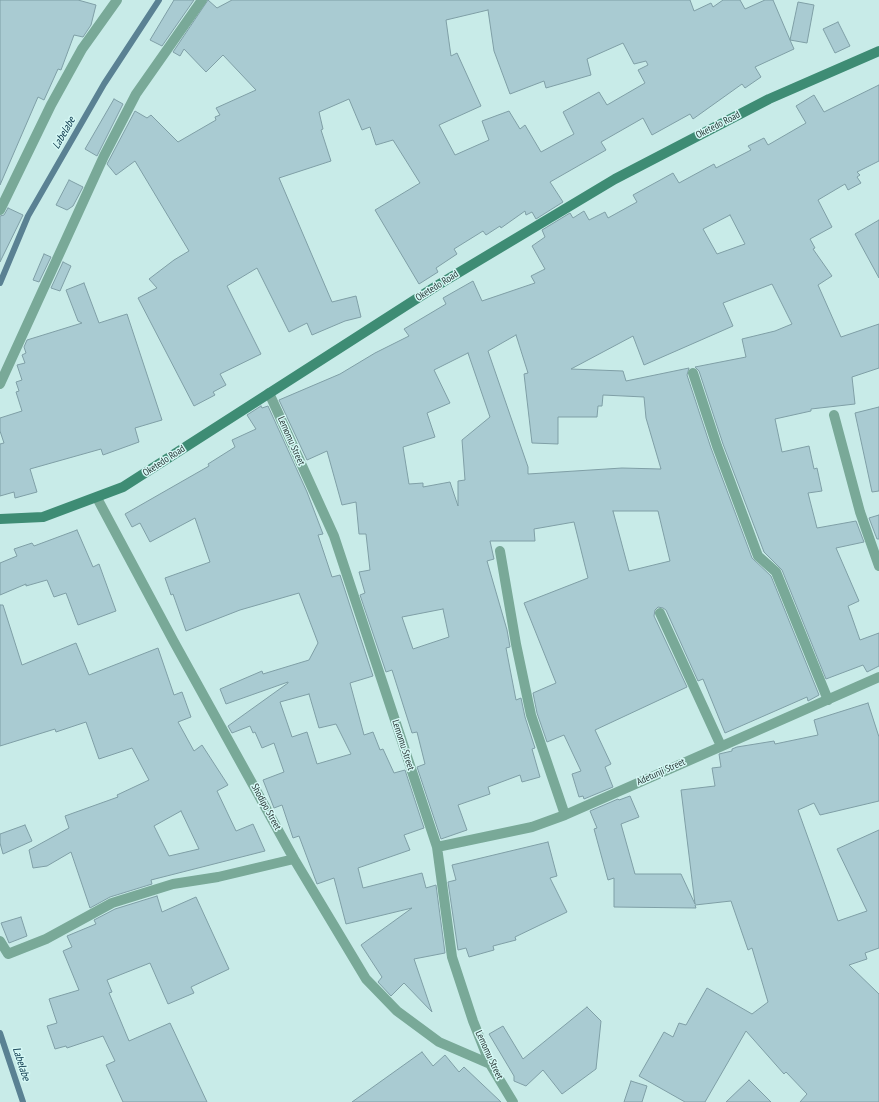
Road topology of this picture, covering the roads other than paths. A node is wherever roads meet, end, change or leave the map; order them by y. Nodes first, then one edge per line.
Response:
1 (117, 0) edge
2 (202, 0) edge
3 (879, 51) edge
4 (0, 210) edge
5 (693, 373) dead end
6 (0, 384) edge
7 (269, 393) junction
8 (834, 415) dead end
9 (97, 498) junction
10 (0, 519) edge
11 (500, 551) dead end
12 (879, 566) edge
13 (660, 613) dead end
14 (879, 677) edge
15 (828, 700) junction
16 (721, 746) junction
17 (564, 815) junction
18 (437, 847) junction
19 (294, 859) junction
20 (0, 941) edge
21 (490, 1064) junction
22 (513, 1102) edge

1 - 4 street
2 - 6 street
3 - 7 street, Oketedo Road
5 - 15 street
7 - 9 street, Oketedo Road
7 - 18 street, Lemomu Street
8 - 12 street
9 - 10 street, Oketedo Road
9 - 19 street, Shodipo Street
11 - 17 street
13 - 16 street
14 - 15 street, Adetunji Street
15 - 16 street, Adetunji Street
16 - 17 street, Adetunji Street
17 - 18 street, Adetunji Street
18 - 21 street, Lemomu Street
19 - 20 street
19 - 21 street, Shodipo Street
21 - 22 street, Lemomu Street

